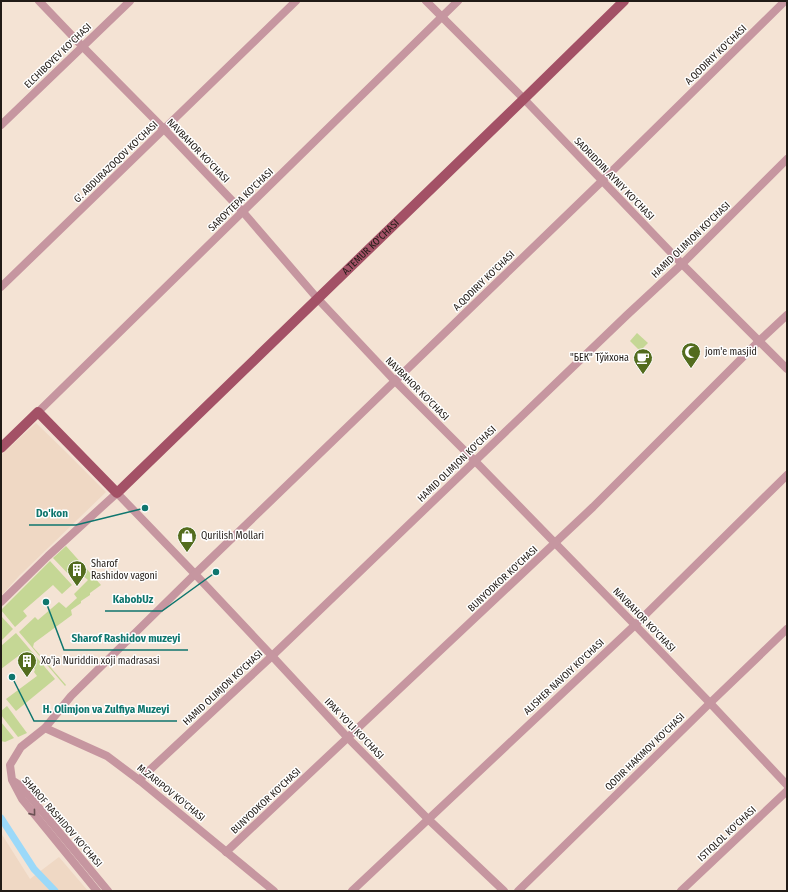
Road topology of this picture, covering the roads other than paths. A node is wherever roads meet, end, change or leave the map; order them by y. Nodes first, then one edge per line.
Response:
1 (39, 1) edge
2 (130, 1) edge
3 (296, 1) edge
4 (426, 1) edge
5 (458, 1) edge
6 (624, 1) edge
7 (785, 1) edge
8 (442, 17) junction
9 (82, 46) junction
10 (524, 99) junction
11 (1, 125) edge
12 (164, 129) junction
13 (787, 159) edge
14 (602, 181) junction
15 (243, 212) junction
16 (682, 264) junction
17 (1, 287) edge
18 (317, 298) junction
19 (787, 315) edge
20 (760, 341) junction
21 (787, 370) edge
22 (395, 382) junction
23 (38, 412) junction
24 (1, 448) edge
25 (475, 461) junction
26 (787, 475) edge
27 (117, 493) junction
28 (555, 543) junction
29 (195, 574) junction
30 (1, 602) edge
31 (635, 625) junction
32 (787, 629) edge
33 (272, 656) junction
34 (710, 702) junction
35 (45, 728) junction
36 (348, 738) junction
37 (12, 780) junction
38 (139, 780) junction
39 (787, 785) edge
40 (787, 791) edge
41 (428, 819) junction
42 (226, 852) junction
43 (98, 891) edge
44 (108, 891) edge
45 (274, 891) edge
46 (352, 891) edge
47 (504, 891) edge
48 (518, 891) edge
49 (681, 891) edge

1 - 9 street, NAVBAHOR KO'CHASI
2 - 9 street, ELCHIBOYEV KO'CHASI
3 - 12 street, G'. ABDURAZOQOV KO'CHASI
4 - 8 street, SADRIDDIN AYNIY KO'CHASI
5 - 8 street, SAROYTEPA KO'CHASI
6 - 10 main road, A.TEMUR KO'CHASI
7 - 14 street, A.QODIRIY KO'CHASI
8 - 10 street, SADRIDDIN AYNIY KO'CHASI
8 - 15 street, SAROYTEPA KO'CHASI
9 - 11 street, ELCHIBOYEV KO'CHASI
9 - 12 street, NAVBAHOR KO'CHASI
10 - 14 street, SADRIDDIN AYNIY KO'CHASI
10 - 18 main road, A.TEMUR KO'CHASI
12 - 15 street, NAVBAHOR KO'CHASI
12 - 17 street, G'. ABDURAZOQOV KO'CHASI
13 - 16 street, HAMID OLIMJON KO'CHASI
14 - 16 street, SADRIDDIN AYNIY KO'CHASI
14 - 22 street, A.QODIRIY KO'CHASI
15 - 18 street, NAVBAHOR KO'CHASI
15 - 23 street, SAROYTEPA KO'CHASI
16 - 20 street, SADRIDDIN AYNIY KO'CHASI
16 - 25 street, HAMID OLIMJON KO'CHASI
18 - 22 street, NAVBAHOR KO'CHASI
18 - 27 main road, A.TEMUR KO'CHASI
19 - 20 street, BUNYODKOR KO'CHASI
20 - 21 street, SADRIDDIN AYNIY KO'CHASI
20 - 28 street, BUNYODKOR KO'CHASI
22 - 25 street, NAVBAHOR KO'CHASI
22 - 29 street, A.QODIRIY KO'CHASI
23 - 24 main road
23 - 27 main road
25 - 28 street, NAVBAHOR KO'CHASI
25 - 33 street, HAMID OLIMJON KO'CHASI
26 - 31 street, ALISHER NAVOIY KO'CHASI
27 - 29 street, IPAK YO'LI KO'CHASI
27 - 30 street
28 - 31 street, NAVBAHOR KO'CHASI
28 - 36 street, BUNYODKOR KO'CHASI
29 - 33 street, IPAK YO'LI KO'CHASI
29 - 35 street, SHAROF RASHIDOV KO'CHASI
31 - 34 street, NAVBAHOR KO'CHASI
31 - 41 street, ALISHER NAVOIY KO'CHASI
32 - 34 street, QODIR HAKIMOV KO'CHASI
33 - 36 street, IPAK YO'LI KO'CHASI
33 - 38 street, HAMID OLIMJON KO'CHASI
34 - 39 street, NAVBAHOR KO'CHASI
34 - 48 street, QODIR HAKIMOV KO'CHASI
35 - 37 street, SHAROF RASHIDOV KO'CHASI
35 - 38 street, M.ZARIPOV KO'CHASI
36 - 41 street, IPAK YO'LI KO'CHASI
36 - 42 street, BUNYODKOR KO'CHASI
37 -> 43 street
37 - 44 street, SHAROF RASHIDOV KO'CHASI
38 - 42 street, M.ZARIPOV KO'CHASI
40 - 49 street, ISTIQLOL KO'CHASI
41 - 46 street, ALISHER NAVOIY KO'CHASI
41 - 47 street, IPAK YO'LI KO'CHASI
42 - 45 street, M.ZARIPOV KO'CHASI

